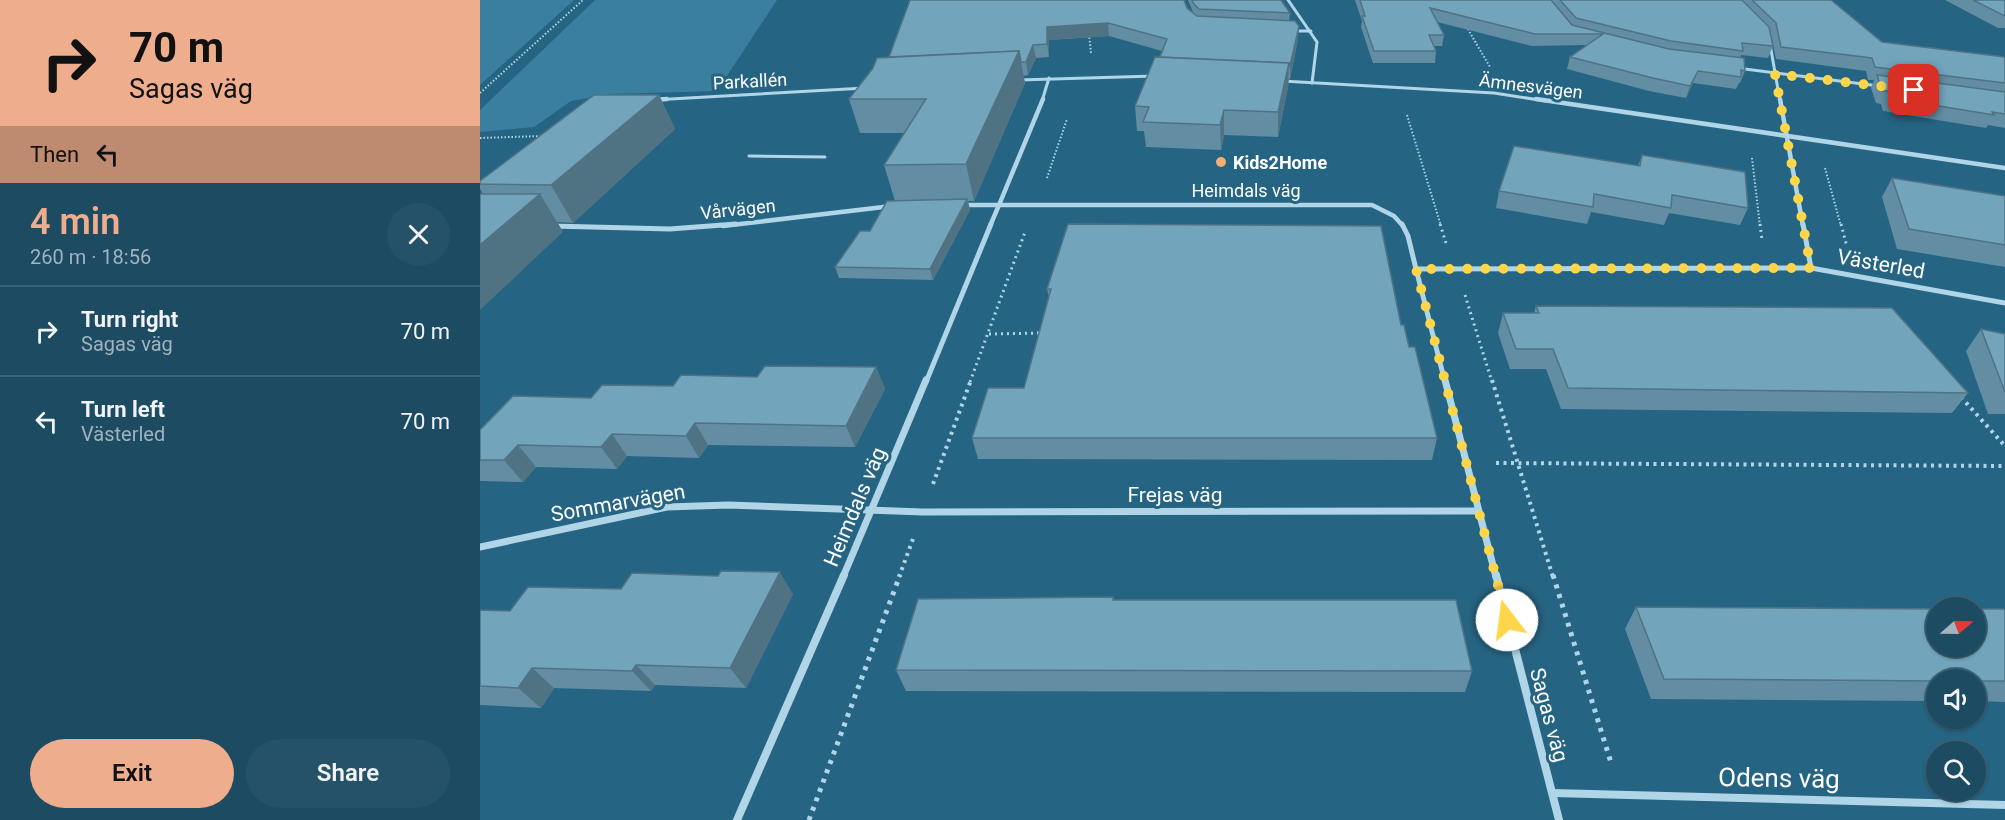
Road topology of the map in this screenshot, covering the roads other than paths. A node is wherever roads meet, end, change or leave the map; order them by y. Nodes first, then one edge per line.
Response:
1 (1288, 0) edge
2 (1288, 30) edge
3 (1311, 31) junction
4 (1768, 37) edge
5 (1733, 68) edge
6 (1775, 74) junction
7 (1157, 76) edge
8 (1049, 78) junction
9 (1014, 80) edge
10 (1278, 81) edge
11 (1312, 83) junction
12 (1891, 87) edge
13 (874, 88) edge
14 (652, 100) edge
15 (1787, 137) junction
16 (749, 156) dead end
17 (825, 157) dead end
18 (2005, 168) edge
19 (951, 205) edge
20 (999, 205) junction
21 (896, 206) edge
22 (549, 226) edge
23 (1811, 268) junction
24 (1416, 269) junction
25 (2005, 303) edge
26 (872, 511) junction
27 (1478, 511) junction
28 (480, 547) edge
29 (1553, 793) junction
30 (2005, 805) edge
31 (737, 820) edge
32 (1559, 820) edge

1 - 3 street
2 - 3 street
3 - 11 street
4 - 6 street, Västerled
5 - 6 street
6 - 12 street
6 - 15 street, Västerled
7 - 8 street
8 - 9 street
8 - 20 street, Heimdals väg
10 - 11 street, Ämnesvägen
11 - 15 street, Ämnesvägen
13 - 14 street, Parkallén
15 - 18 street, Ämnesvägen
15 - 23 street, Västerled
16 - 17 lane
19 - 20 street
20 - 24 street, Heimdals väg
20 - 26 street, Heimdals väg
21 - 22 street, Vårvägen
23 - 24 street
23 - 25 street, Västerled
24 - 27 street, Sagas väg
26 - 27 street, Frejas väg
26 - 28 street, Sommarvägen
26 - 31 street, Heimdals väg
27 - 29 street, Sagas väg
29 - 30 street, Odens väg
29 - 32 street, Sagas väg

